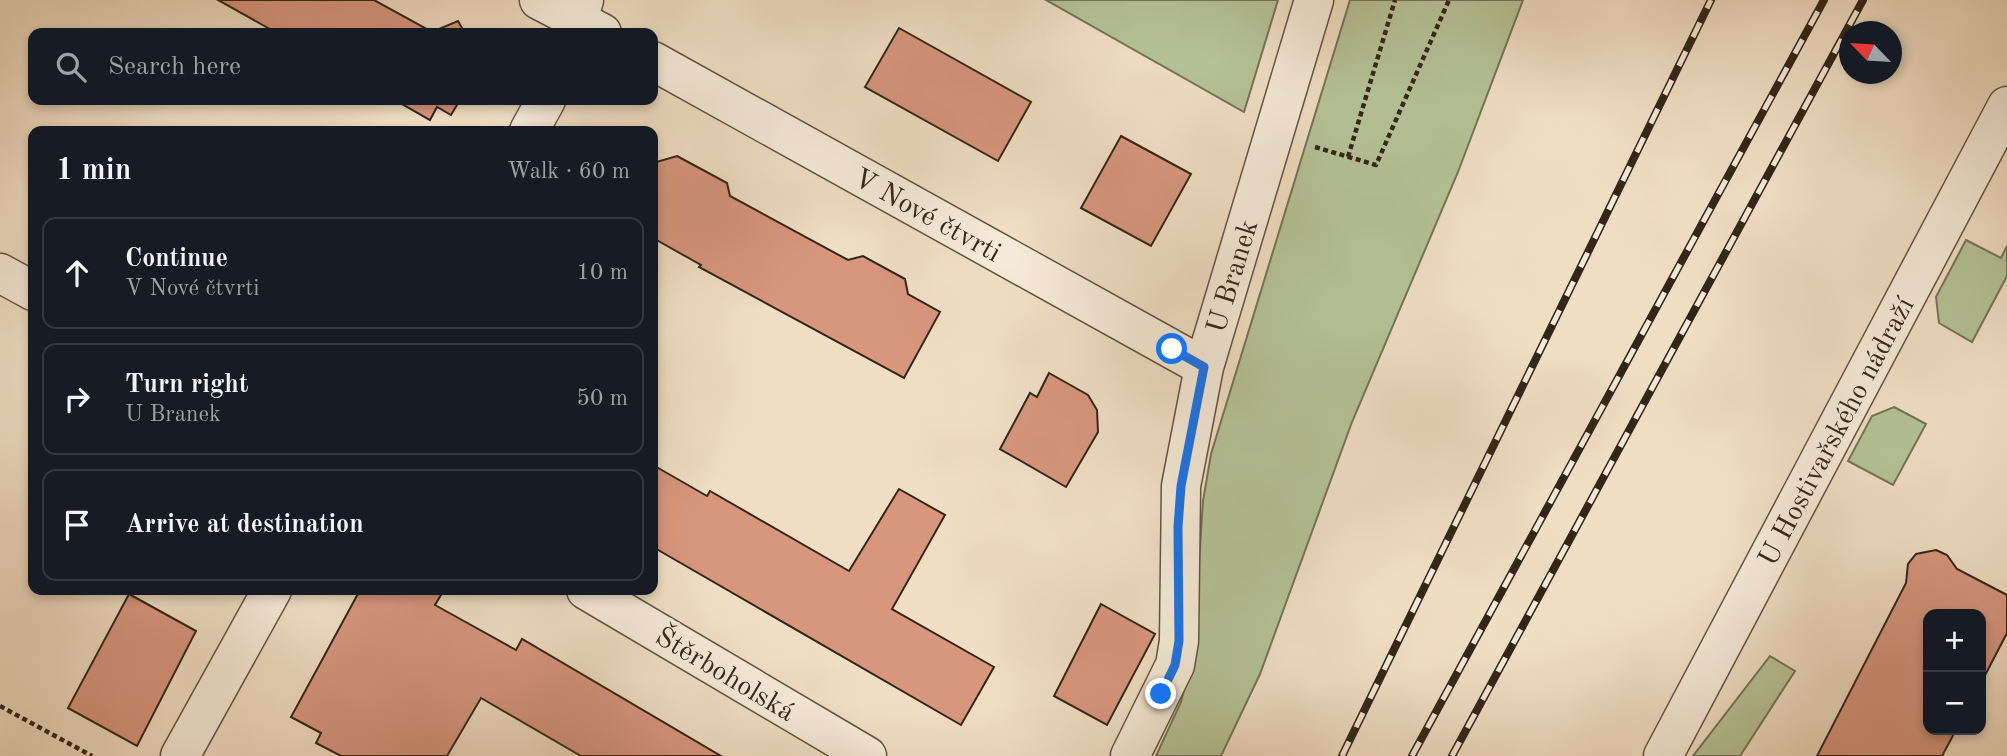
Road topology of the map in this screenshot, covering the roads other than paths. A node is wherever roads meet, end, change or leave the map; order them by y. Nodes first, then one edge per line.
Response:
1 (539, 0) edge
2 (1314, 0) edge
3 (585, 22) edge
4 (658, 64) edge
5 (543, 105) edge
6 (2007, 106) edge
7 (532, 126) edge
8 (0, 273) edge
9 (28, 288) edge
10 (1204, 367) junction
11 (269, 595) edge
12 (594, 595) edge
13 (180, 756) edge
14 (867, 756) edge
15 (1130, 756) edge
16 (1663, 756) edge

1 - 3 street
2 - 10 street, U Branek
4 - 10 street, V Nové čtvrti
5 - 7 street
6 - 16 street, U Hostivařského nádraží
8 - 9 street
10 - 15 street, U Branek
11 - 13 street
12 - 14 street, Štěrboholská

